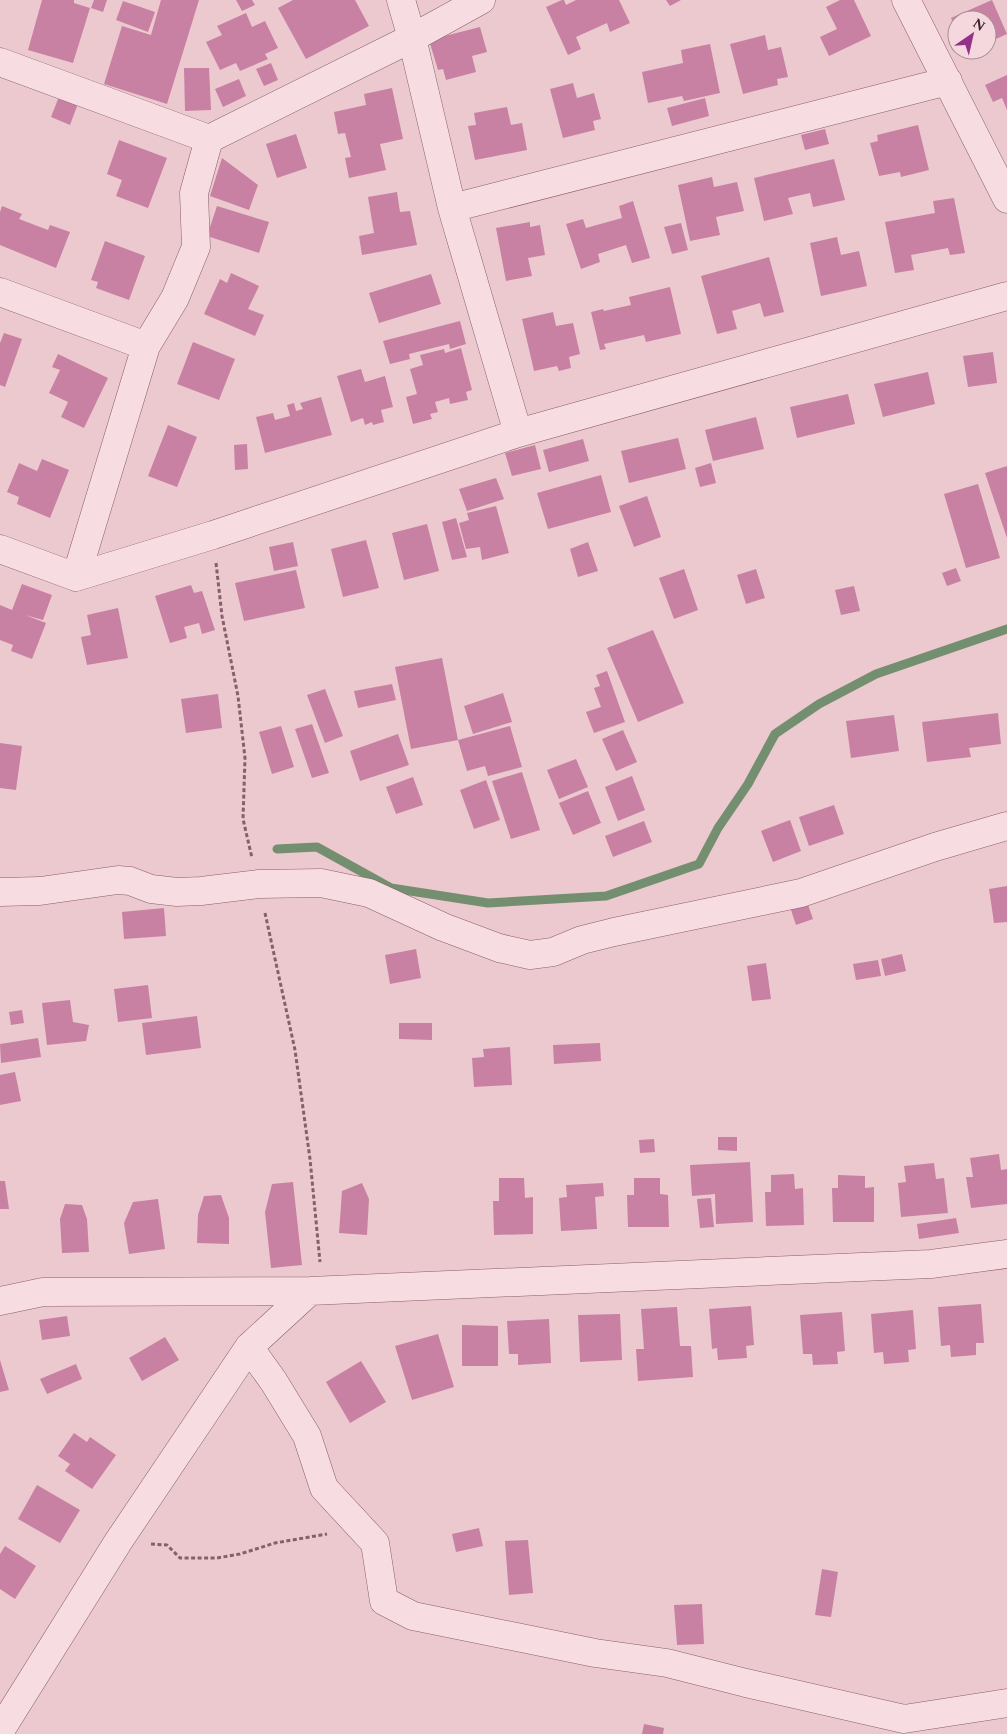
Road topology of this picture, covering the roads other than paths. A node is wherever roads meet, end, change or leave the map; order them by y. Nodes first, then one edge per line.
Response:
1 (401, 0) edge
2 (481, 0) edge
3 (906, 0) edge
4 (412, 38) junction
5 (0, 62) edge
6 (948, 80) junction
7 (209, 139) junction
8 (1007, 199) edge
9 (452, 208) junction
10 (0, 292) edge
11 (1007, 296) edge
12 (146, 346) junction
13 (518, 433) junction
14 (0, 549) edge
15 (76, 576) junction
16 (1007, 826) edge
17 (0, 892) edge
18 (1007, 1254) edge
19 (310, 1291) junction
20 (0, 1301) edge
21 (249, 1347) junction
22 (1007, 1703) edge
23 (899, 1726) edge
24 (0, 1731) edge

1 - 4 street
2 - 4 street
3 - 6 street
4 - 7 street
4 - 9 street
5 - 7 street
6 - 8 street
6 - 9 street
7 - 12 street
9 - 13 street
10 - 12 street
11 - 13 street
12 - 15 street
13 - 15 street
14 - 15 street
16 - 17 street
18 - 19 street
19 - 20 street
19 - 21 street
21 - 23 street
21 - 24 street
22 - 23 street

